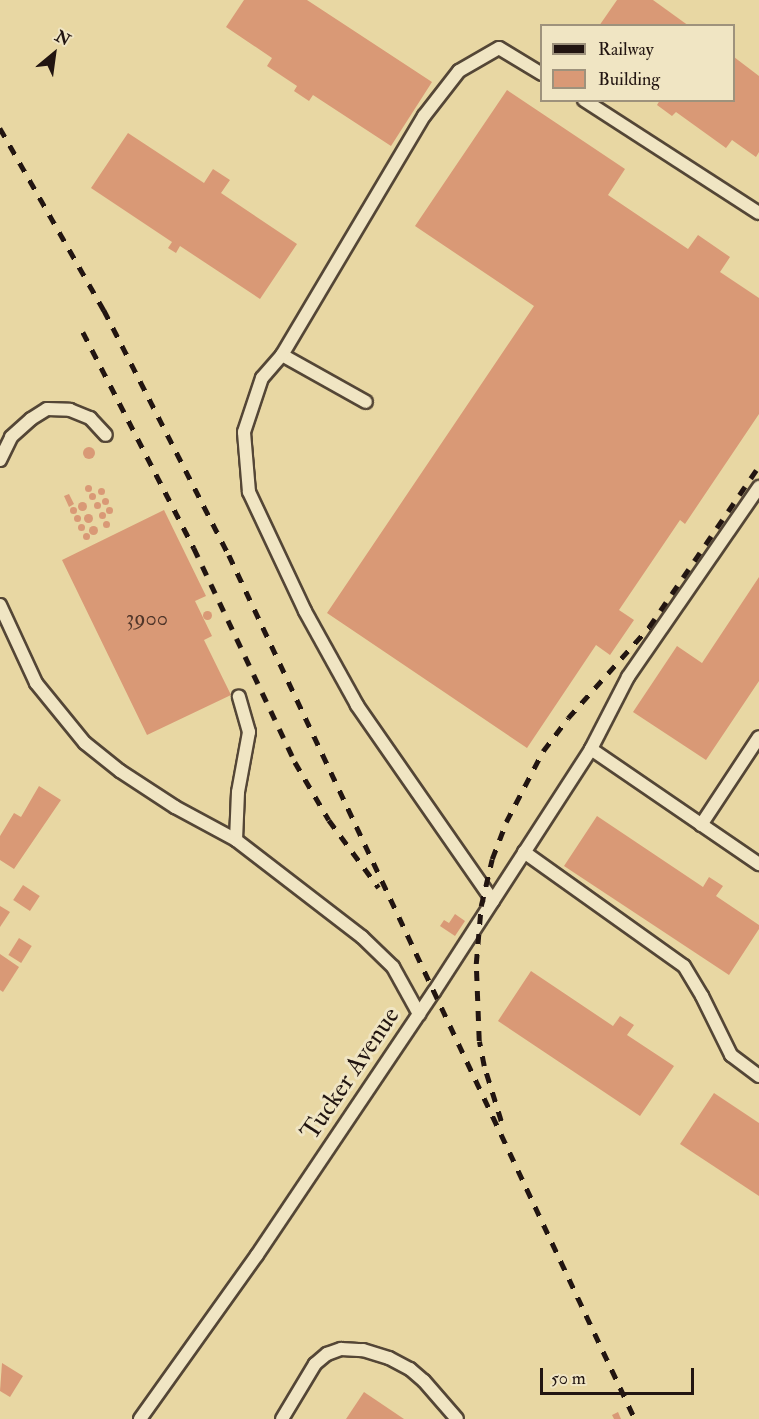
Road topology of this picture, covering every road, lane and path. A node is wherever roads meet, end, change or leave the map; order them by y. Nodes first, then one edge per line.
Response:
1 (540, 73) edge
2 (587, 102) edge
3 (759, 213) edge
4 (282, 355) junction
5 (366, 402) dead end
6 (106, 435) dead end
7 (0, 460) edge
8 (759, 487) edge
9 (0, 605) edge
10 (239, 696) dead end
11 (759, 737) edge
12 (591, 749) junction
13 (701, 825) junction
14 (236, 840) junction
15 (524, 852) junction
16 (759, 864) edge
17 (493, 901) junction
18 (419, 1014) junction
19 (759, 1076) edge
20 (140, 1419) edge
21 (282, 1419) edge
22 (457, 1419) edge

1 - 4 lane
2 - 3 lane
4 - 5 lane
4 - 17 lane
6 - 7 lane
8 - 12 lane, Tucker Avenue
9 - 14 lane
10 - 14 lane
11 - 13 lane
12 - 13 lane
12 - 15 lane, Tucker Avenue
13 - 16 lane
14 - 18 lane
15 - 17 lane, Tucker Avenue
15 - 19 lane
17 - 18 lane, Tucker Avenue
18 - 20 lane, Tucker Avenue
21 - 22 lane

